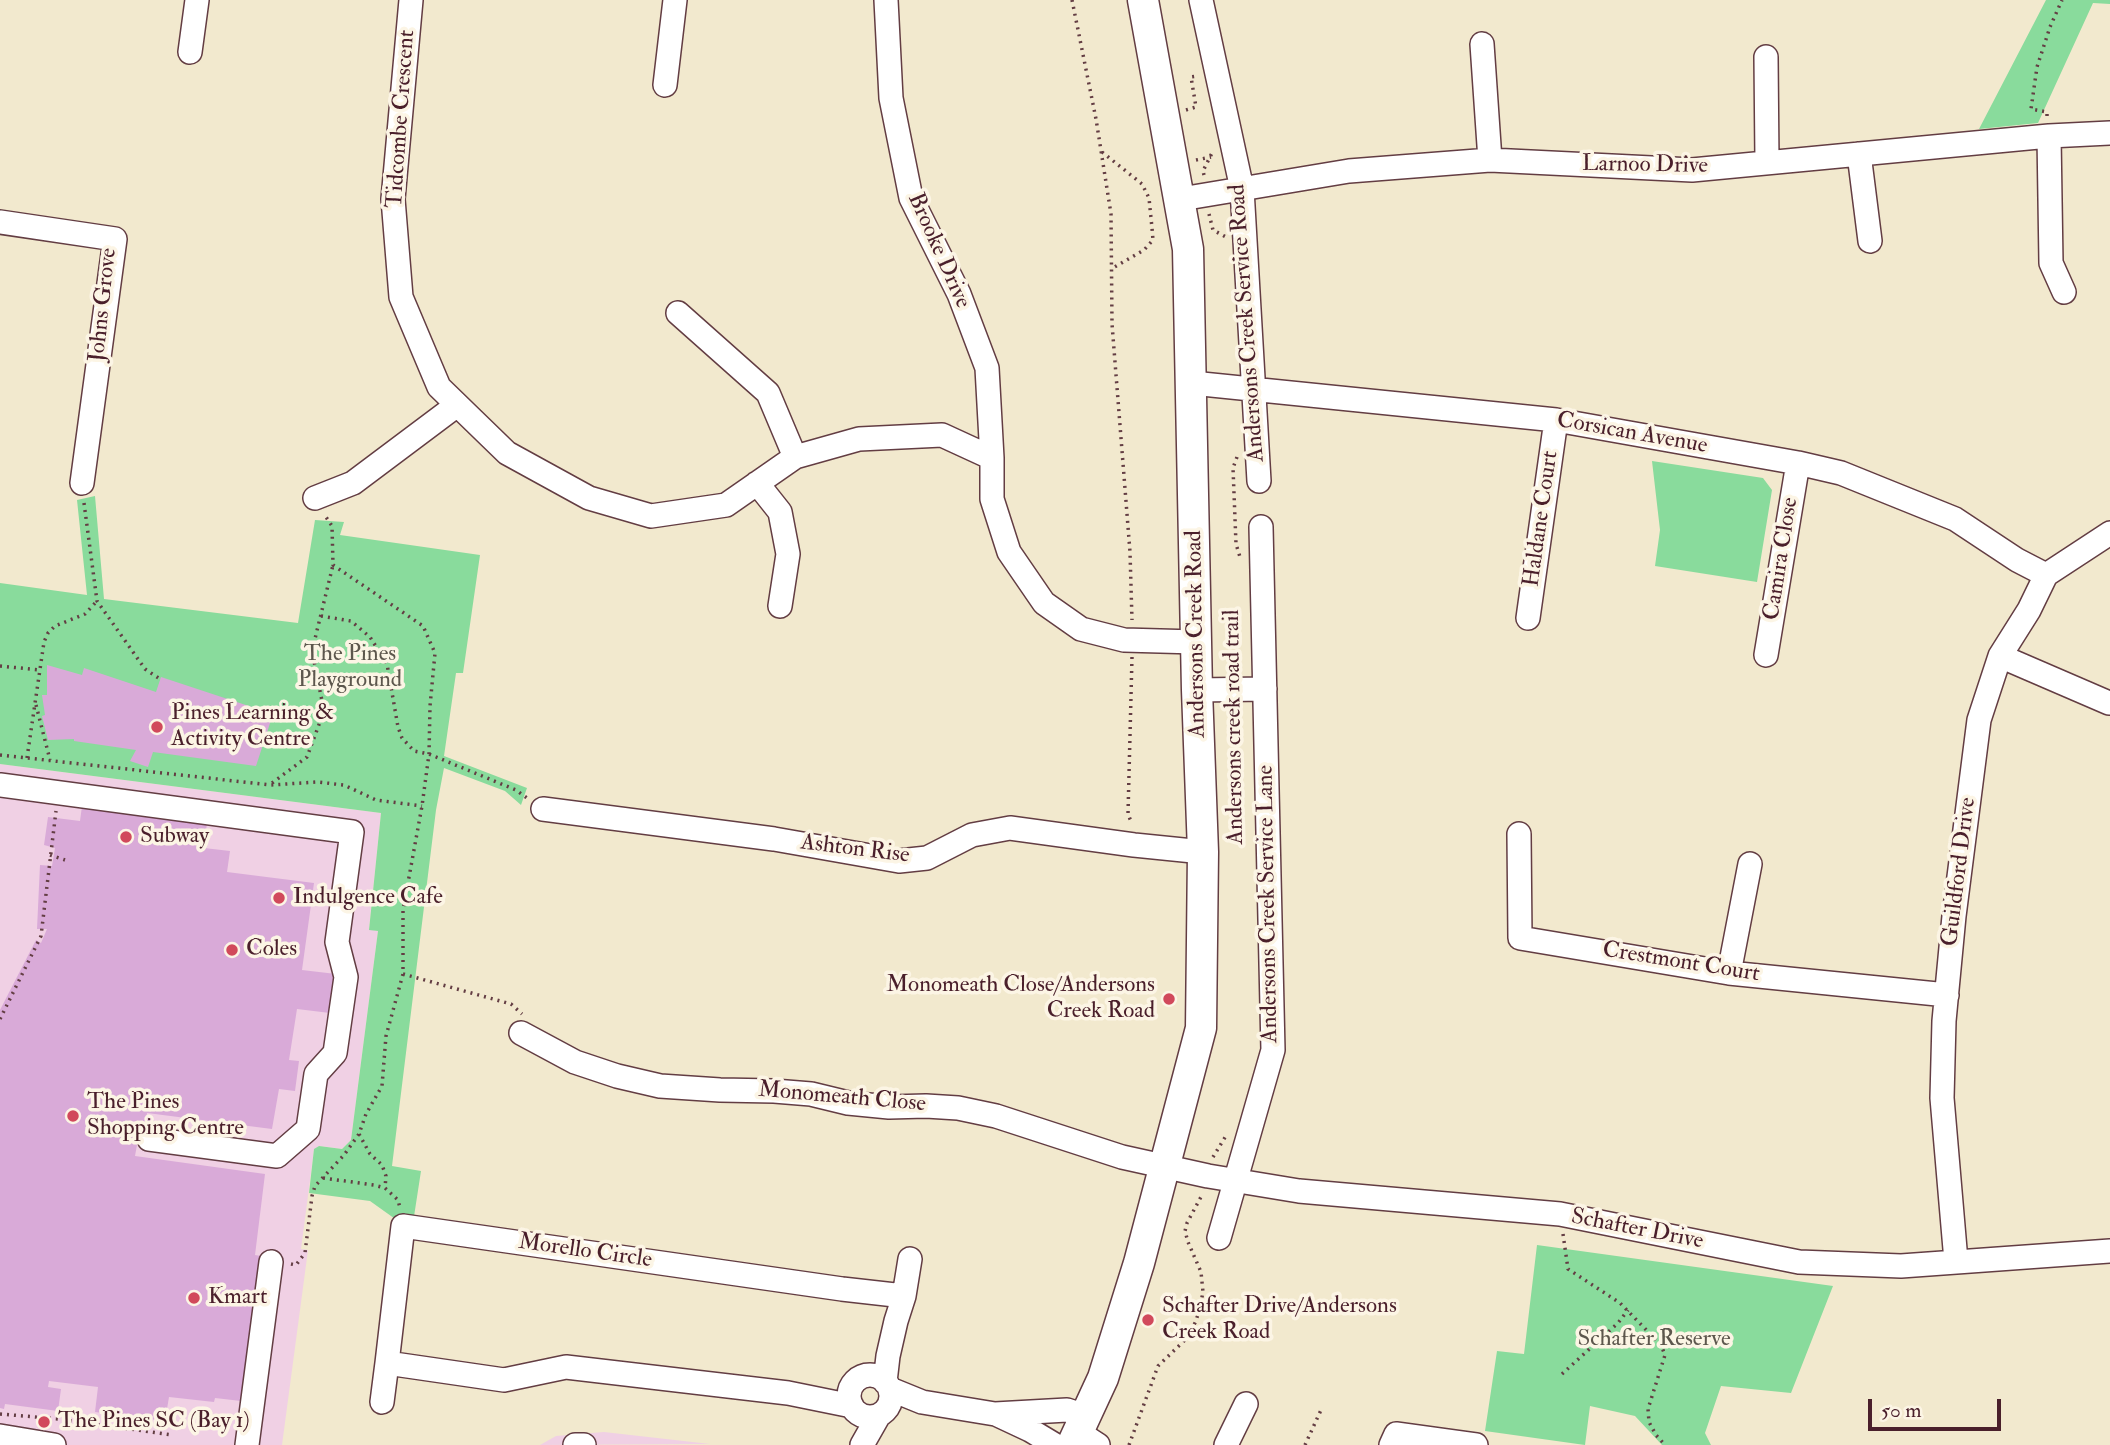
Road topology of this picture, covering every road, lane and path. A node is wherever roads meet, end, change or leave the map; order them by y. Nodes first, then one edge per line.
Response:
1 (197, 0) edge
2 (411, 0) edge
3 (675, 0) edge
4 (886, 0) edge
5 (1072, 0) edge
6 (1143, 0) edge
7 (1201, 0) edge
8 (2062, 0) edge
9 (1482, 44) dead end
10 (190, 52) dead end
11 (1766, 57) dead end
12 (665, 85) dead end
13 (1202, 86) dead end
14 (1188, 119) dead end
15 (2110, 133) edge
16 (2049, 136) junction
17 (1214, 140) dead end
18 (1101, 151) junction
19 (1859, 154) junction
20 (1211, 156) junction
21 (1194, 160) dead end
22 (1490, 160) junction
23 (1767, 162) junction
24 (1242, 190) junction
25 (1193, 197) junction
26 (0, 222) edge
27 (1236, 242) dead end
28 (1870, 242) dead end
29 (1111, 268) junction
30 (2064, 292) dead end
31 (678, 313) dead end
32 (1192, 383) junction
33 (1254, 389) junction
34 (457, 405) junction
35 (1556, 420) junction
36 (1241, 447) dead end
37 (795, 457) junction
38 (992, 458) junction
39 (1798, 463) junction
40 (1259, 481) dead end
41 (82, 483) joint
42 (757, 483) junction
43 (315, 498) joint
44 (1261, 527) dead end
45 (2110, 533) edge
46 (333, 565) junction
47 (1244, 568) dead end
48 (2046, 575) junction
49 (97, 601) junction
50 (780, 606) dead end
51 (321, 616) junction
52 (1528, 618) dead end
53 (1132, 626) dead end
54 (1196, 642) junction
55 (1132, 653) dead end
56 (1766, 655) dead end
57 (2000, 656) junction
58 (0, 666) edge
59 (41, 671) junction
60 (160, 679) dead end
61 (1265, 688) junction
62 (1197, 690) junction
63 (35, 703) junction
64 (2109, 703) edge
65 (429, 754) junction
66 (0, 755) edge
67 (27, 758) junction
68 (50, 760) junction
69 (140, 765) dead end
70 (137, 770) junction
71 (0, 785) edge
72 (271, 785) junction
73 (422, 806) junction
74 (544, 809) joint
75 (65, 812) dead end
76 (1135, 833) dead end
77 (1519, 834) dead end
78 (1203, 852) junction
79 (50, 855) junction
80 (65, 860) dead end
81 (1750, 864) dead end
82 (1729, 973) junction
83 (403, 974) junction
84 (1947, 995) junction
85 (0, 1019) edge
86 (523, 1030) joint
87 (1228, 1133) dead end
88 (359, 1134) junction
89 (149, 1139) dead end
90 (1165, 1168) junction
91 (1208, 1176) junction
92 (323, 1178) junction
93 (1235, 1180) junction
94 (385, 1188) junction
95 (1560, 1214) junction
96 (403, 1226) junction
97 (1219, 1238) dead end
98 (2110, 1251) edge
99 (910, 1259) dead end
100 (1956, 1261) junction
101 (271, 1262) joint
102 (904, 1296) junction
103 (1628, 1310) junction
104 (387, 1363) junction
105 (1562, 1374) dead end
106 (871, 1396) junction
107 (382, 1402) dead end
108 (1246, 1404) dead end
109 (1321, 1410) dead end
110 (0, 1414) edge
111 (995, 1414) junction
112 (173, 1435) dead end
113 (1070, 1435) edge
114 (0, 1436) edge
115 (54, 1445) edge
116 (247, 1445) edge
117 (575, 1445) edge
118 (584, 1445) edge
119 (850, 1445) edge
120 (862, 1445) edge
121 (1129, 1445) edge
122 (1226, 1445) edge
123 (1305, 1445) edge
124 (1391, 1445) edge
125 (1476, 1445) edge
126 (1665, 1445) edge

1 - 10 street
2 - 34 street, Tidcombe Crescent
3 - 12 street
4 - 38 street, Brooke Drive
5 - 18 path
6 - 25 main road, Andersons Creek Road
7 - 24 street, Andersons Creek Service Road
8 - 16 path
9 - 22 street
11 - 23 street
13 - 14 path
15 - 16 street, Larnoo Drive
16 - 19 street, Larnoo Drive
16 - 30 street
17 - 20 path
18 - 29 path
18 - 29 path
19 - 23 street, Larnoo Drive
19 - 28 street
20 - 21 path
20 - 25 path
22 - 23 street, Larnoo Drive
22 - 24 street, Larnoo Drive
24 - 25 street, Larnoo Drive
24 - 33 street, Andersons Creek Service Road
25 - 27 path
25 - 32 main road, Andersons Creek Road
26 - 41 street, Johns Grove
29 - 53 path
31 - 37 street
32 - 33 street, Corsican Avenue
32 - 54 main road, Andersons Creek Road
33 - 35 street, Corsican Avenue
33 - 40 street, Andersons Creek Service Road
34 - 42 street, Tidcombe Crescent
34 - 43 street
35 - 39 street, Corsican Avenue
35 - 52 street, Haldane Court
36 - 47 path
37 - 38 street, Tidcombe Crescent
37 - 42 street, Tidcombe Crescent
38 - 54 street
39 - 48 street, Corsican Avenue
39 - 56 street, Camira Close
41 - 49 path
42 - 50 street
43 - 46 path
44 - 61 street, Andersons Creek Service Lane
45 - 48 street
46 - 51 path
46 - 65 path
48 - 57 street, Guildford Drive
49 - 59 path
49 - 60 path
51 - 65 path
51 - 72 path
54 - 62 main road, Andersons Creek Road
55 - 76 path
57 - 64 street
57 - 84 street, Guildford Drive
58 - 59 path
59 - 63 path
61 - 62 street
61 - 93 street, Andersons Creek Service Lane
62 - 78 main road, Andersons Creek Road
63 - 67 path
63 - 68 path
65 - 73 path
65 - 74 path
66 - 67 path
67 - 68 path
68 - 70 path
69 - 70 path
70 - 72 path
71 - 89 street
72 - 73 path
73 - 83 path
74 - 78 street, Ashton Rise
75 - 79 path
77 - 82 street, Crestmont Court
78 - 90 main road, Andersons Creek Road
79 - 80 path
79 - 85 path
81 - 82 street
82 - 84 street, Crestmont Court
83 - 86 path
83 - 88 path
84 - 100 street, Guildford Drive
86 - 90 street, Monomeath Close
87 - 91 path
88 - 92 path
88 - 94 path
90 - 91 street, Schafter Drive
90 - 113 main road, Andersons Creek Road
91 - 93 street, Schafter Drive
91 - 121 path
92 - 94 path
92 - 101 path
93 - 95 street, Schafter Drive
93 - 97 street, Andersons Creek Service Lane
94 - 96 path
95 - 100 street, Schafter Drive
95 - 103 path
96 - 102 street, Morello Circle
96 - 104 street
98 - 100 street, Schafter Drive
99 - 102 street
101 - 116 street
102 - 106 street
103 - 105 path
103 - 126 path
104 - 106 street
104 - 107 street
106 - 111 street
106 - 119 street
106 - 120 street
108 - 122 street
109 - 123 path
110 - 112 path
111 - 113 street
111 - 113 street
114 - 115 street
117 - 118 street
124 - 125 street

